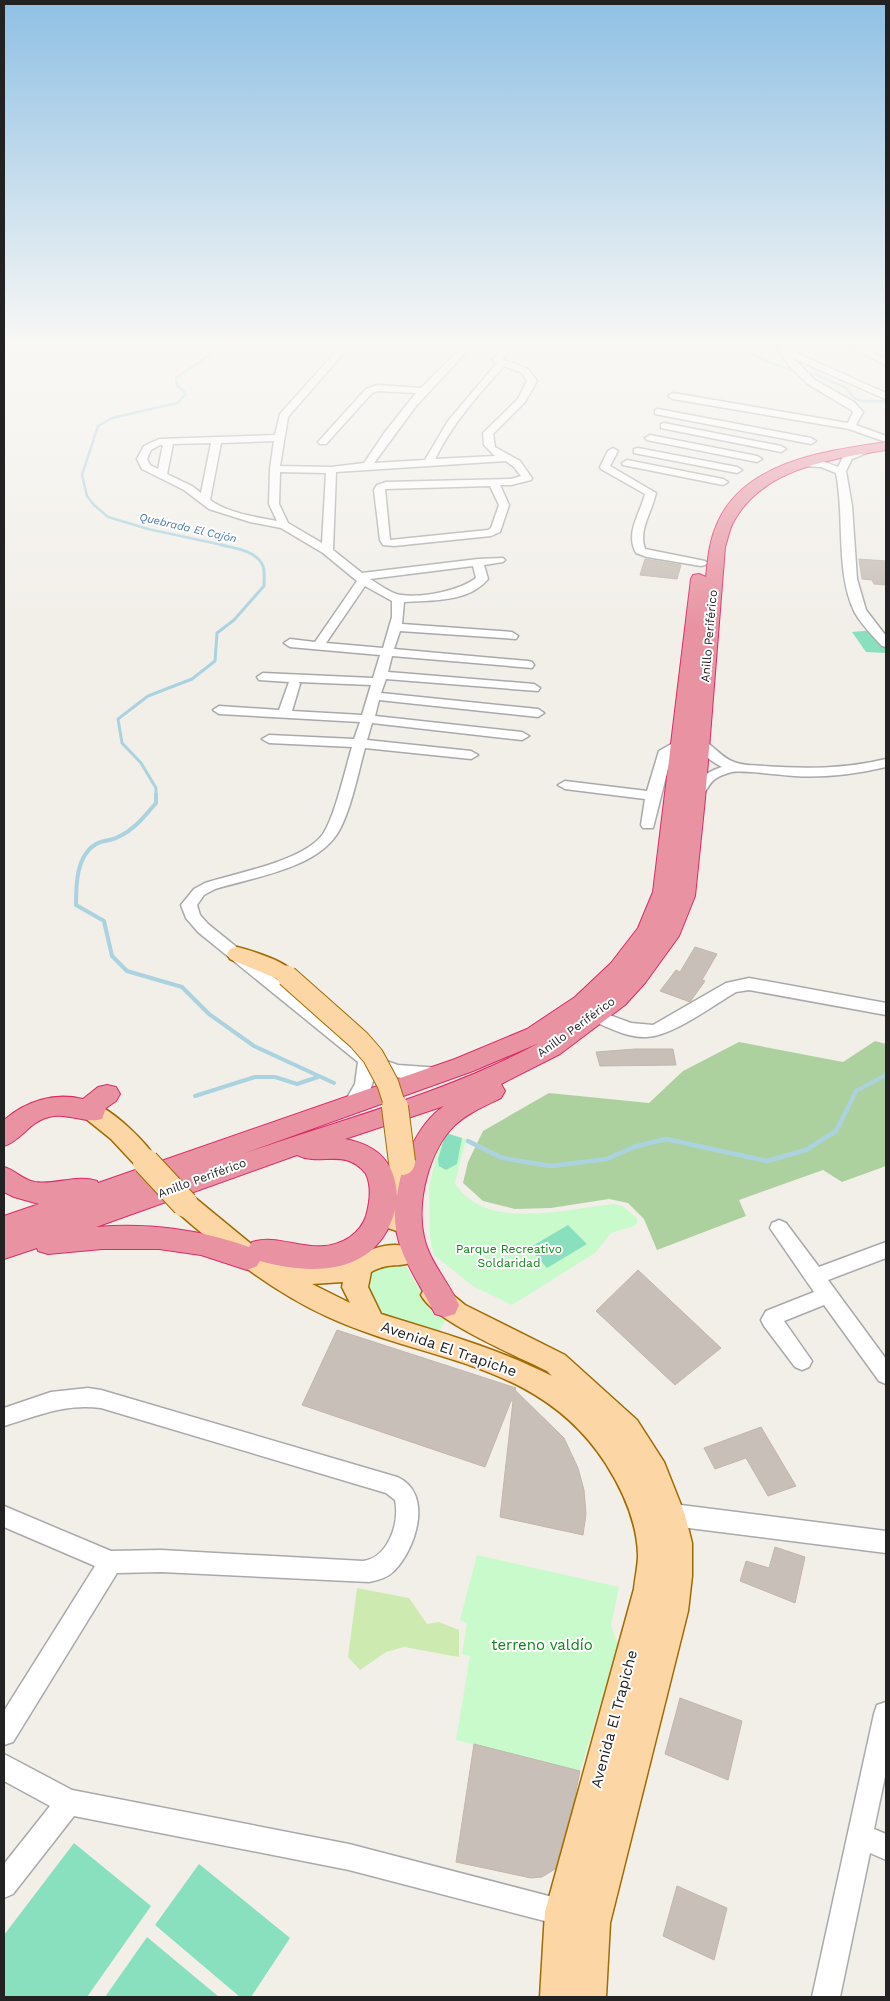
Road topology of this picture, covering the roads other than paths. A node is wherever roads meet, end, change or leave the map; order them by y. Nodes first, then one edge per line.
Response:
1 (167, 441) edge
2 (169, 441) edge
3 (216, 441) edge
4 (279, 441) edge
5 (382, 441) edge
6 (440, 441) edge
7 (488, 441) edge
8 (668, 441) edge
9 (702, 441) edge
10 (735, 441) edge
11 (883, 443) edge
12 (697, 447) junction
13 (781, 450) dead end
14 (612, 451) dead end
15 (638, 451) dead end
16 (506, 458) junction
17 (757, 459) dead end
18 (685, 460) junction
19 (428, 462) junction
20 (627, 463) dead end
21 (803, 463) junction
22 (367, 466) junction
23 (275, 469) junction
24 (332, 470) junction
25 (737, 470) dead end
26 (841, 470) junction
27 (674, 472) junction
28 (162, 474) junction
29 (493, 482) junction
30 (722, 482) dead end
31 (205, 500) junction
32 (284, 525) junction
33 (327, 551) junction
34 (499, 560) dead end
35 (478, 562) junction
36 (701, 563) junction
37 (361, 578) junction
38 (398, 599) junction
39 (396, 627) junction
40 (512, 636) dead end
41 (290, 643) dead end
42 (886, 643) edge
43 (319, 644) junction
44 (388, 652) junction
45 (528, 665) dead end
46 (263, 677) dead end
47 (381, 679) junction
48 (294, 684) dead end
49 (534, 688) dead end
50 (374, 696) junction
51 (219, 710) dead end
52 (538, 713) dead end
53 (284, 714) junction
54 (367, 719) junction
55 (522, 736) dead end
56 (269, 739) dead end
57 (690, 743) junction
58 (360, 744) junction
59 (471, 755) dead end
60 (886, 762) edge
61 (736, 768) junction
62 (565, 785) dead end
63 (654, 796) junction
64 (695, 799) junction
65 (648, 825) dead end
66 (237, 954) junction
67 (886, 1009) edge
68 (589, 1020) junction
69 (366, 1060) junction
70 (446, 1071) junction
71 (100, 1103) joint
72 (352, 1105) junction
73 (4, 1136) edge
74 (271, 1154) junction
75 (140, 1172) junction
76 (4, 1178) edge
77 (4, 1227) edge
78 (779, 1228) dead end
79 (4, 1248) edge
80 (886, 1250) edge
81 (254, 1254) junction
82 (404, 1256) junction
83 (360, 1266) junction
84 (814, 1277) junction
85 (827, 1295) junction
86 (451, 1309) junction
87 (372, 1324) junction
88 (438, 1342) junction
89 (802, 1361) dead end
90 (886, 1375) edge
91 (4, 1418) edge
92 (658, 1513) junction
93 (4, 1516) edge
94 (886, 1542) edge
95 (111, 1562) junction
96 (886, 1714) edge
97 (4, 1733) edge
98 (4, 1767) edge
99 (69, 1802) junction
100 (860, 1836) junction
101 (886, 1848) edge
102 (4, 1885) edge
103 (562, 1912) junction
104 (592, 1923) junction
105 (558, 1997) edge
106 (588, 1997) edge
107 (826, 1997) edge

1 - 28 street
2 - 28 street
3 - 31 street
4 - 23 street
5 - 22 street
6 - 19 street
7 - 16 street
8 - 12 street
9 - 12 street
10 - 13 street
11 - 21 highway, Anillo Periférico
11 - 26 street
11 - 36 highway, Anillo Periférico
12 - 17 street
12 - 18 street
14 - 36 street
15 - 18 street
16 - 19 street
16 - 29 street
18 - 25 street
18 - 27 street
19 - 22 street
20 - 27 street
21 - 26 street
21 - 57 highway, Anillo Periférico
22 - 24 street
23 - 24 street
23 - 32 street
24 - 33 street
26 - 42 street
27 - 30 street
28 - 31 street
29 - 29 street
31 - 32 street
32 - 33 street
33 - 37 street
34 - 35 street
35 - 37 street
35 - 38 street
36 - 57 highway, Anillo Periférico
37 - 38 street
37 - 43 street
38 - 39 street
39 - 40 street
39 - 44 street
41 - 43 street
43 - 44 street
44 - 45 street
44 - 47 street
46 - 47 street
47 - 49 street
47 - 50 street
48 - 53 street
50 - 52 street
50 - 54 street
51 - 53 street
53 - 54 street
54 - 55 street
54 - 58 street
56 - 58 street
57 - 61 street
57 - 63 street
57 - 64 highway, Anillo Periférico
57 - 70 highway, Anillo Periférico
58 - 59 street
58 - 66 street
60 - 61 street
61 - 64 street
62 - 63 street
63 - 65 street
64 - 68 highway, Anillo Periférico
66 - 69 street
66 - 82 main road, Avenida El Trapiche, bridge
67 - 68 street
68 - 74 highway, Anillo Periférico
68 - 86 highway
69 - 70 street
69 - 72 street
70 - 72 highway, Anillo Periférico
71 - 73 highway
71 - 75 main road, Avenida El Trapiche
72 - 75 highway, Anillo Periférico
74 - 79 highway, Anillo Periférico
74 - 81 highway
75 - 76 highway
75 - 77 highway, Anillo Periférico
75 - 81 main road, Avenida El Trapiche, bridge
78 - 84 street
79 - 81 highway
80 - 84 street
81 - 83 main road
81 - 87 main road, Avenida El Trapiche
82 - 83 main road
82 - 86 main road, Avenida El Trapiche
83 - 87 main road
84 - 85 street
85 - 89 street
85 - 90 street
86 - 88 main road
86 - 92 main road, Avenida El Trapiche
87 - 88 main road, Avenida El Trapiche
88 - 92 main road, Avenida El Trapiche
91 - 95 street
92 - 94 street
92 - 103 main road, Avenida El Trapiche
92 - 104 main road, Avenida El Trapiche
93 - 95 street
95 - 97 street
96 - 100 street
98 - 99 street
99 - 102 street
99 - 103 street
100 - 101 street
100 - 107 street
103 - 104 street
103 - 105 main road, Avenida El Trapiche
104 - 106 main road, Avenida El Trapiche

